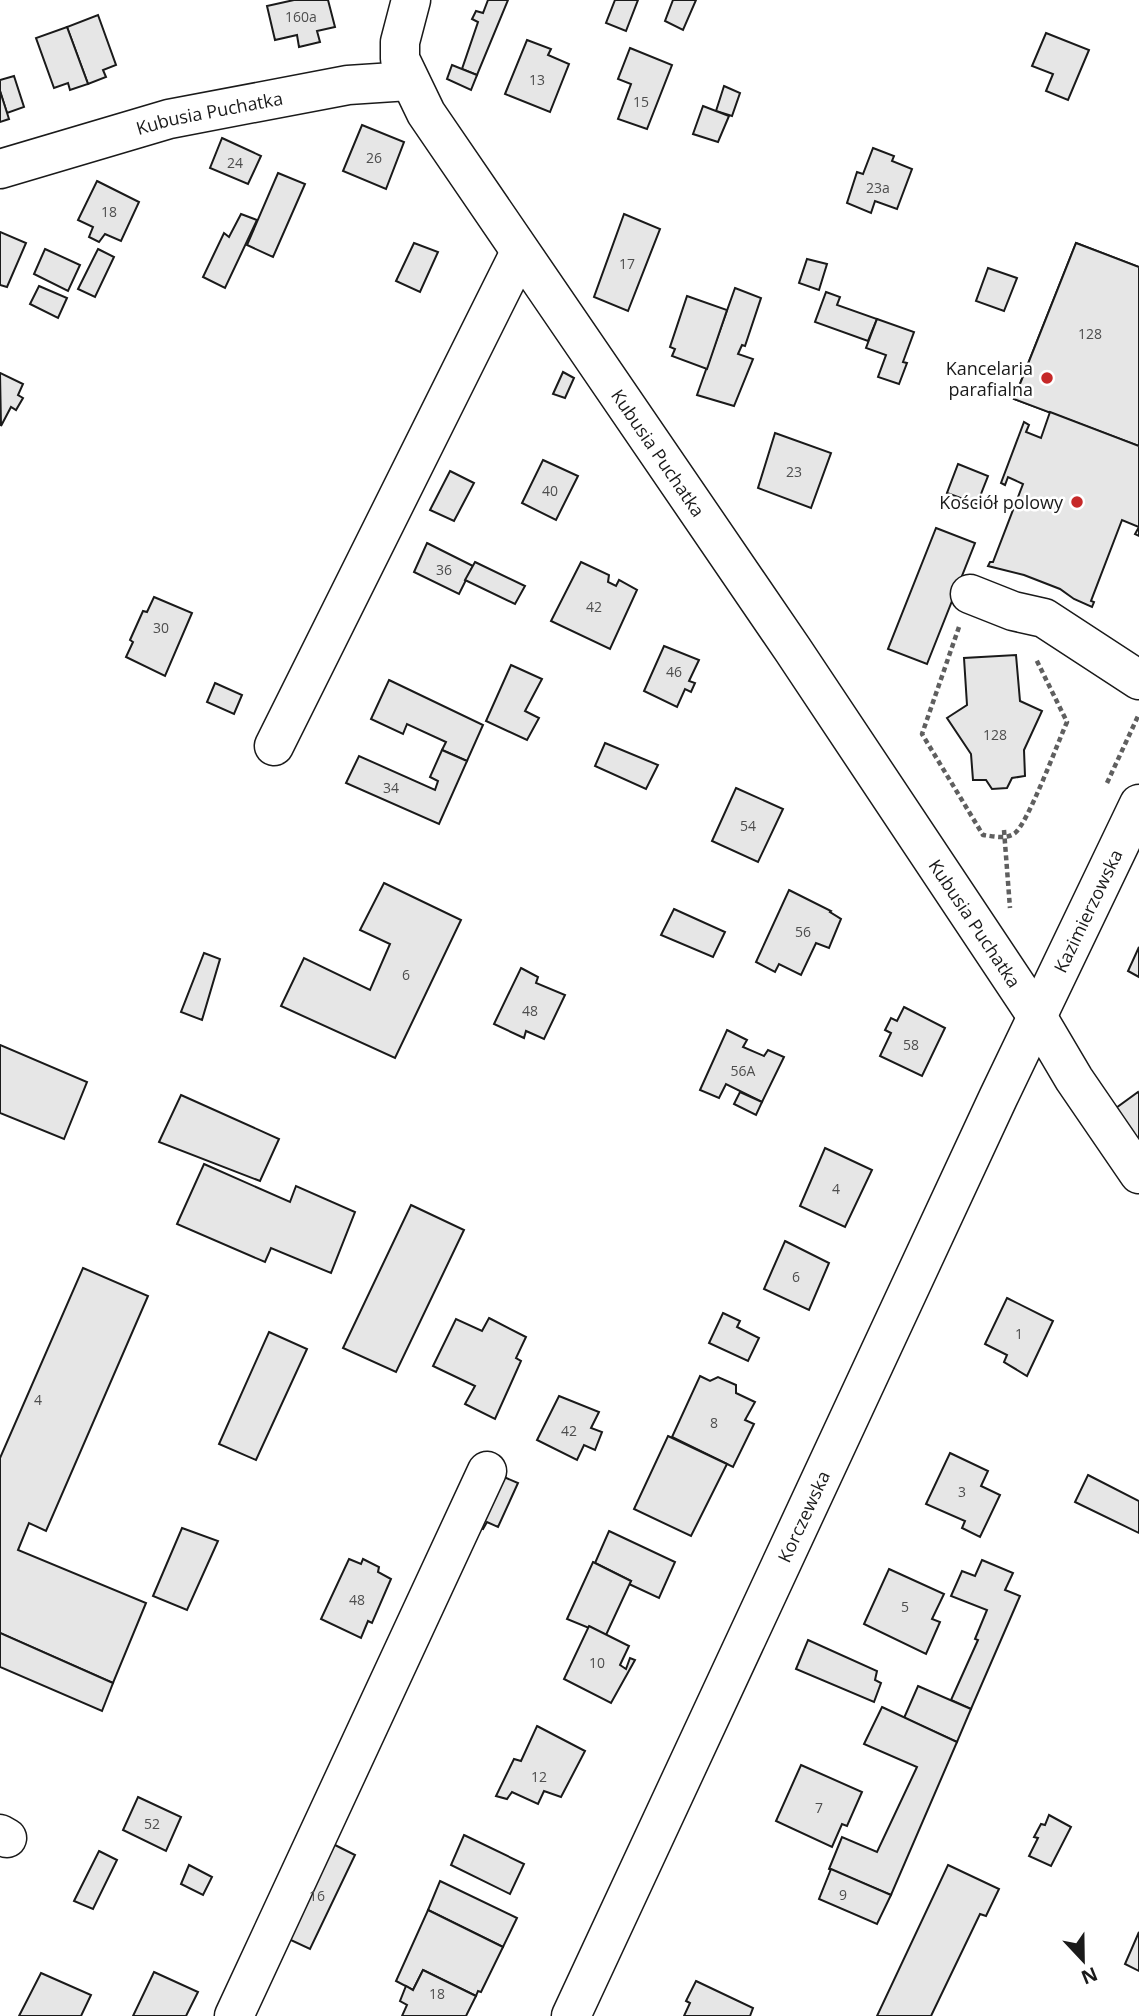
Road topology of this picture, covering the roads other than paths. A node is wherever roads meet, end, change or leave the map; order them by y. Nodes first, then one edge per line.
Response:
1 (411, 0) edge
2 (410, 81) junction
3 (0, 169) edge
4 (520, 252) junction
5 (970, 594) road end
6 (1139, 680) edge
7 (274, 747) dead end
8 (1139, 804) edge
9 (1038, 1018) junction
10 (1139, 1174) edge
11 (487, 1471) dead end
12 (234, 2016) edge
13 (571, 2016) edge

1 - 2 street
2 - 3 street, Kubusia Puchatka
2 - 4 street, Kubusia Puchatka
4 - 7 street
4 - 9 street, Kubusia Puchatka
5 - 6 street
8 - 9 street, Kazimierzowska
9 - 10 street, Kubusia Puchatka
9 - 13 street, Korczewska
11 - 12 street

